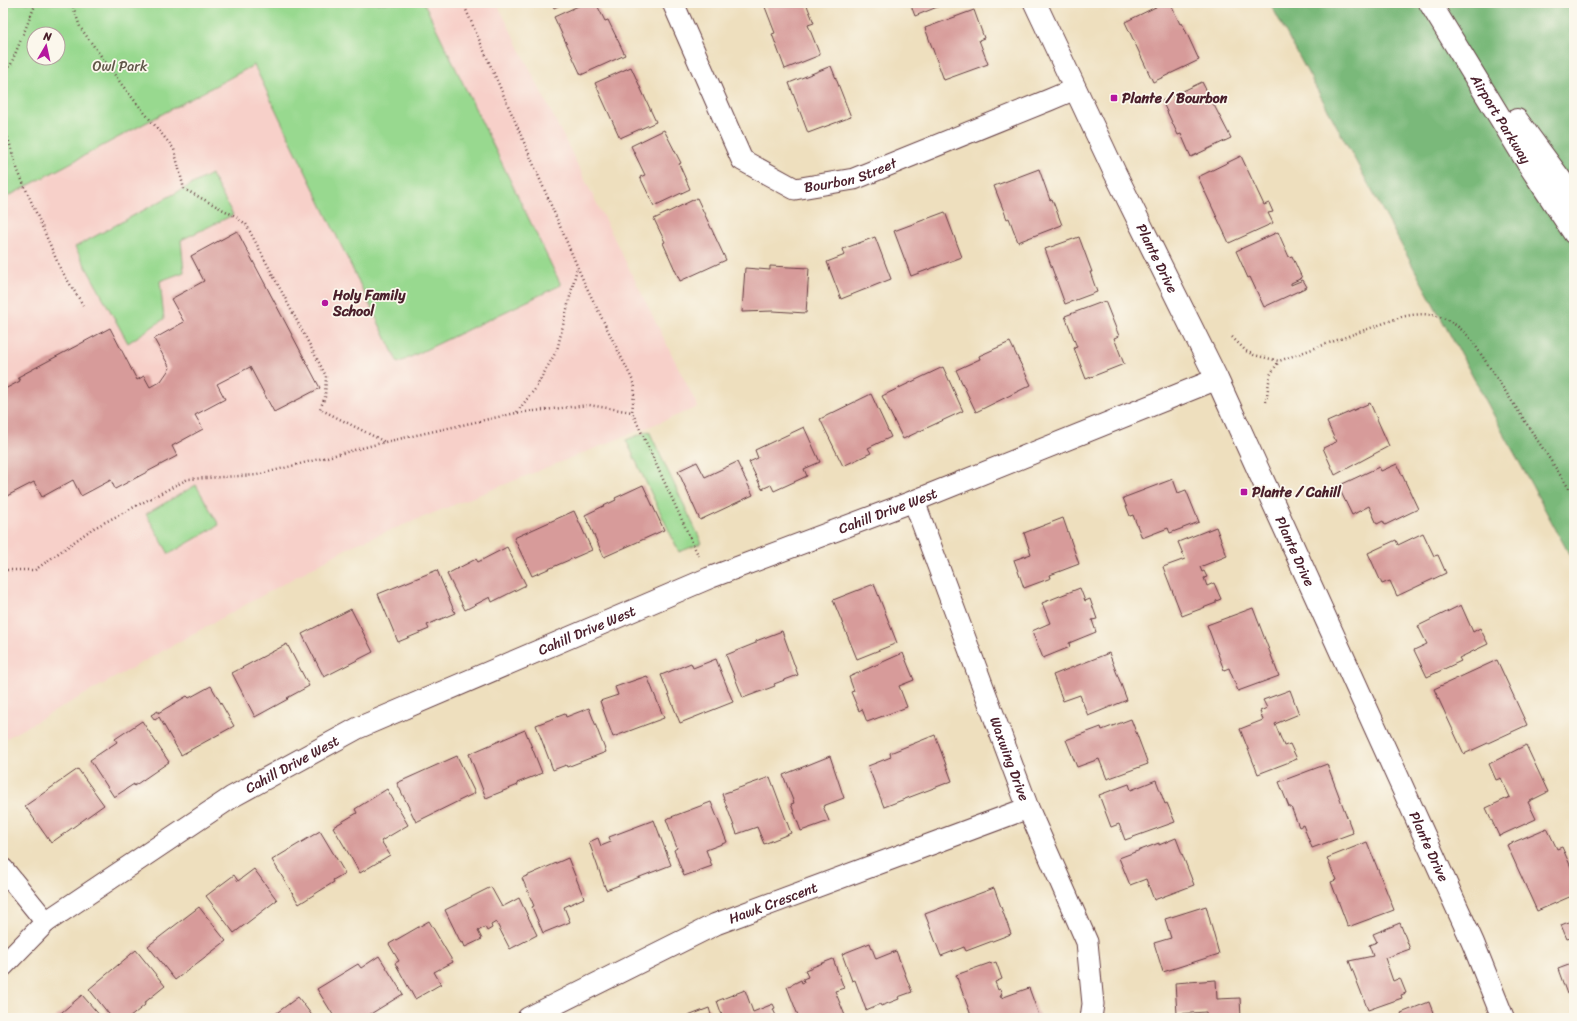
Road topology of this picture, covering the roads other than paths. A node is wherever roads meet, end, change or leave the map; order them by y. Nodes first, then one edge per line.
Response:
1 (673, 3) edge
2 (1035, 3) edge
3 (1431, 3) edge
4 (1075, 88) junction
5 (1574, 198) edge
6 (1574, 233) edge
7 (1216, 379) junction
8 (914, 500) junction
9 (1028, 808) junction
10 (3, 869) edge
11 (46, 922) junction
12 (3, 966) edge
13 (528, 1018) edge
14 (1091, 1018) edge
15 (1504, 1018) edge

1 - 4 street, Bourbon Street
2 - 4 main road, Plante Drive
3 - 5 main road
3 - 6 main road, Airport Parkway
4 - 7 main road, Plante Drive
7 - 8 street, Cahill Drive West
7 - 15 main road, Plante Drive
8 - 9 street, Waxwing Drive
8 - 11 street, Cahill Drive West
9 - 13 street, Hawk Crescent
9 - 14 street, Waxwing Drive
10 - 11 street
11 - 12 street, Cahill Drive West

